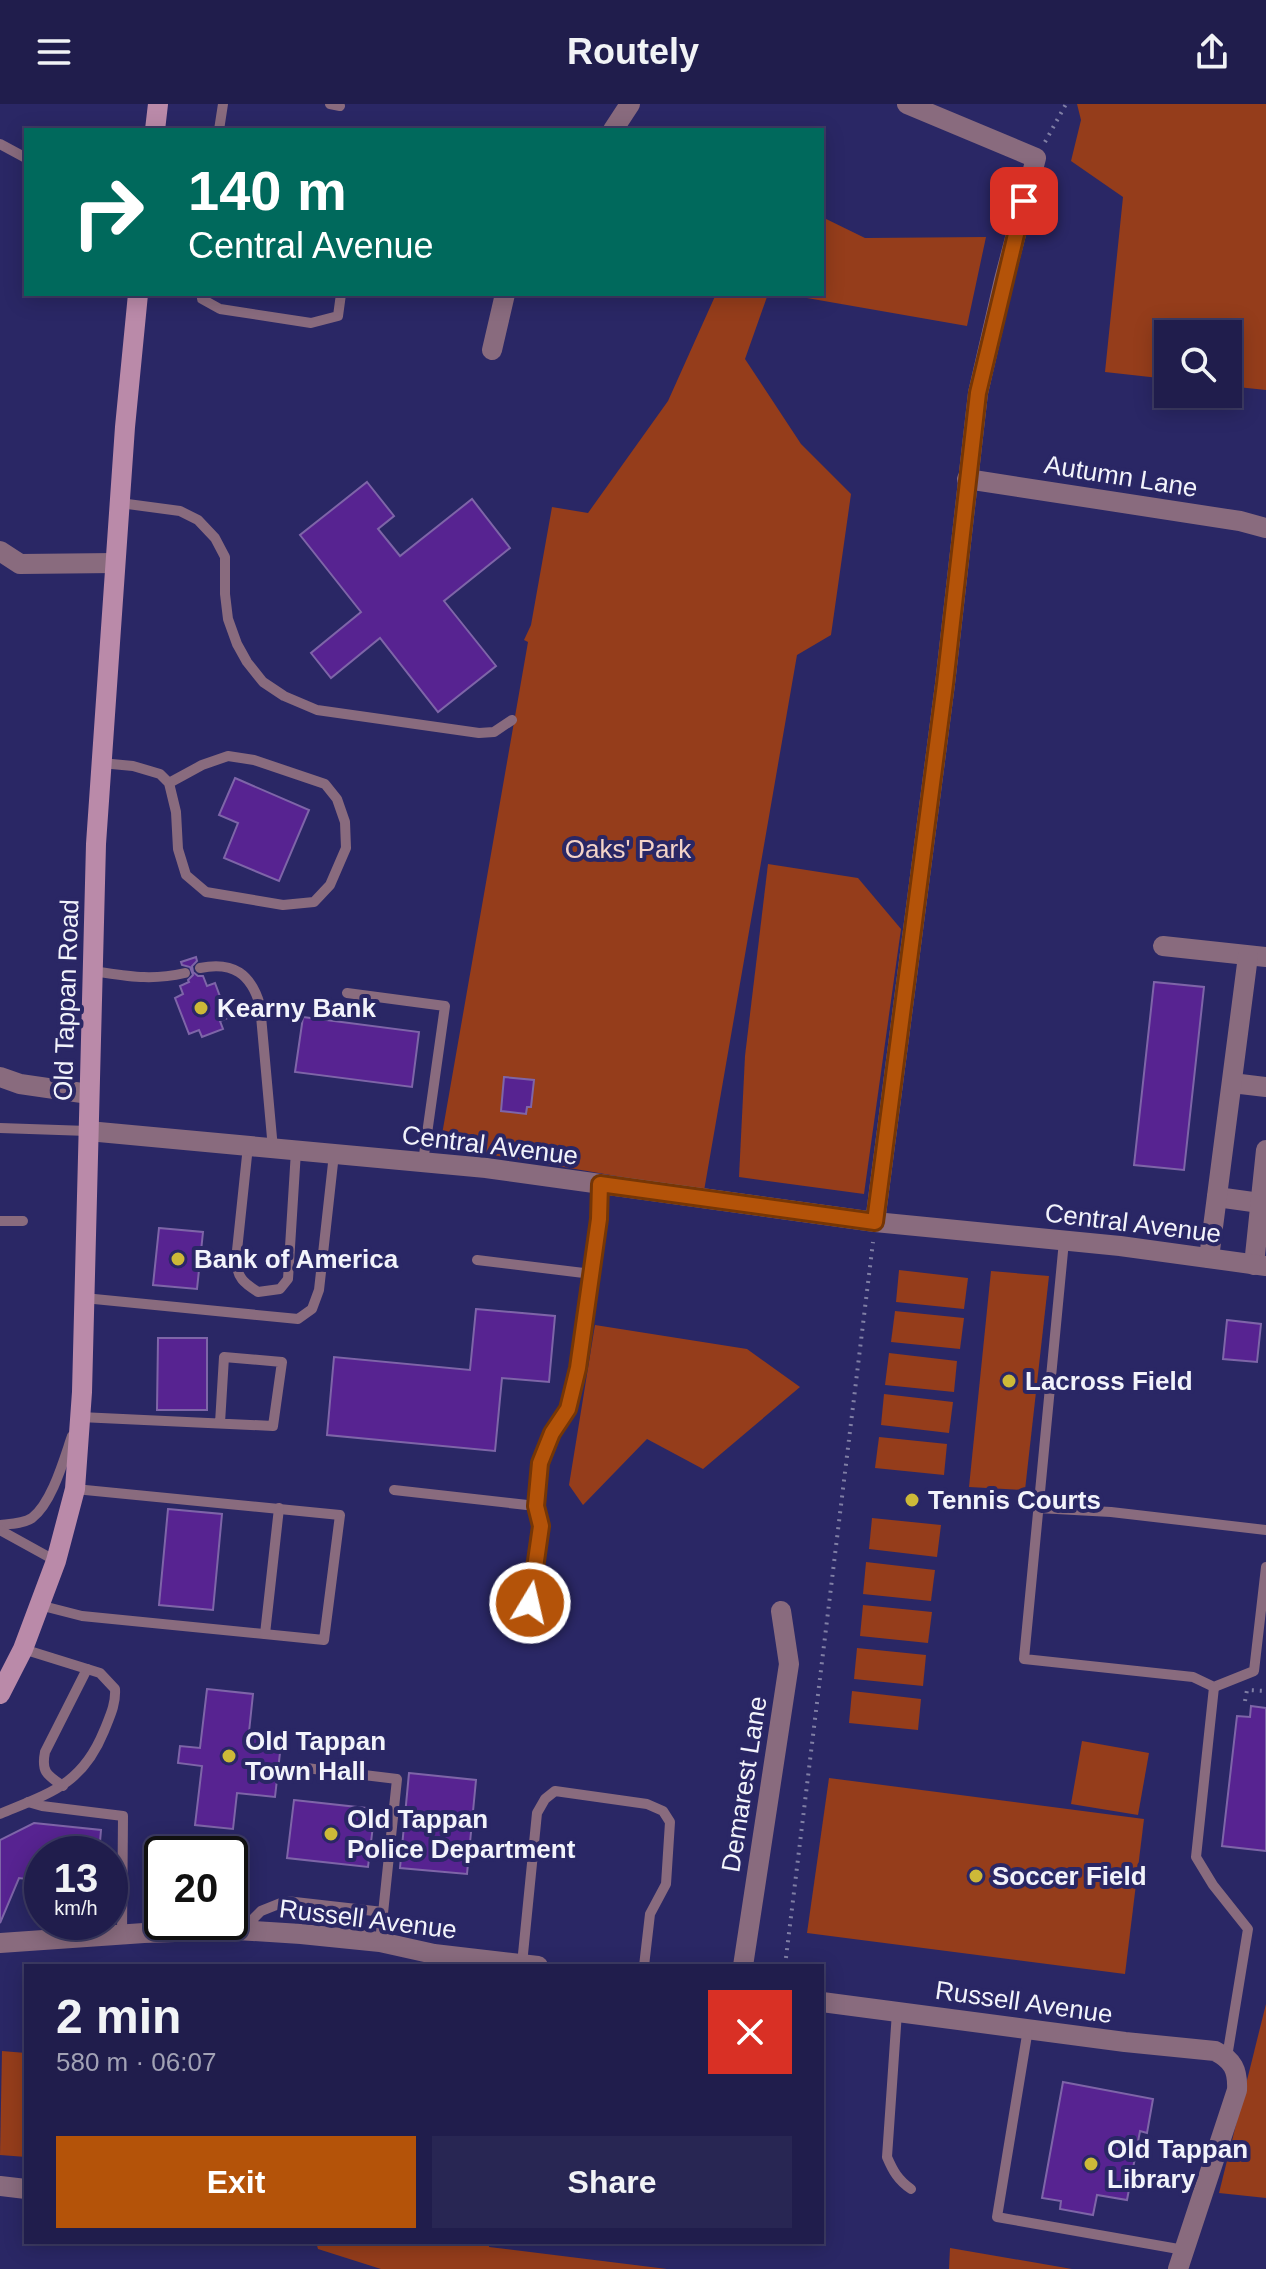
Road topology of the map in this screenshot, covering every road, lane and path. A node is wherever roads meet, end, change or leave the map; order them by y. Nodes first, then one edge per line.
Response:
1 (158, 104) edge
2 (223, 104) edge
3 (630, 104) edge
4 (907, 104) edge
5 (1066, 104) edge
6 (155, 128) edge
7 (219, 128) edge
8 (614, 128) edge
9 (0, 144) edge
10 (24, 157) edge
11 (1036, 158) junction
12 (138, 296) edge
13 (341, 296) edge
14 (505, 296) edge
15 (202, 297) edge
16 (492, 350) dead end
17 (967, 479) junction
18 (120, 503) junction
19 (1266, 528) edge
20 (0, 551) edge
21 (115, 563) junction
22 (512, 720) dead end
23 (101, 763) junction
24 (169, 783) junction
25 (1163, 946) dead end
26 (1257, 957) edge
27 (200, 968) dead end
28 (93, 971) junction
29 (185, 973) dead end
30 (347, 993) dead end
31 (0, 1077) edge
32 (1232, 1083) junction
33 (1266, 1087) edge
34 (89, 1094) junction
35 (0, 1128) edge
36 (88, 1131) junction
37 (248, 1146) junction
38 (273, 1149) junction
39 (1266, 1150) edge
40 (296, 1151) junction
41 (334, 1154) junction
42 (423, 1162) junction
43 (600, 1184) junction
44 (1217, 1197) junction
45 (1260, 1203) junction
46 (0, 1221) edge
47 (23, 1221) dead end
48 (875, 1222) junction
49 (1064, 1241) junction
50 (1209, 1258) junction
51 (477, 1260) dead end
52 (1260, 1265) edge
53 (592, 1274) junction
54 (84, 1298) junction
55 (80, 1416) junction
56 (220, 1423) junction
57 (75, 1489) junction
58 (394, 1490) dead end
59 (536, 1506) junction
60 (279, 1508) junction
61 (1038, 1508) junction
62 (0, 1528) edge
63 (1266, 1530) edge
64 (56, 1561) junction
65 (1266, 1567) edge
66 (39, 1605) junction
67 (781, 1611) dead end
68 (526, 1629) dead end
69 (265, 1634) junction
70 (23, 1649) junction
71 (87, 1669) junction
72 (1214, 1687) junction
73 (1266, 1691) edge
74 (0, 1694) edge
75 (1245, 1701) dead end
76 (306, 1768) dead end
77 (63, 1786) junction
78 (28, 1802) junction
79 (0, 1814) edge
80 (123, 1836) edge
81 (383, 1912) junction
82 (251, 1931) junction
83 (128, 1935) edge
84 (46, 1940) edge
85 (380, 1942) junction
86 (0, 1943) edge
87 (521, 1964) edge
88 (530, 1964) edge
89 (644, 1964) edge
90 (743, 1964) edge
91 (785, 1964) edge
92 (824, 2002) edge
93 (897, 2012) junction
94 (1028, 2029) junction
95 (1227, 2057) junction
96 (0, 2186) edge
97 (24, 2189) edge
98 (911, 2189) dead end
99 (1181, 2260) edge

1 - 6 main road
2 - 7 lane
3 - 8 street
4 - 11 street
5 - 11 path
9 - 10 lane
11 - 17 street
12 - 18 main road, Old Tappan Road
13 - 15 lane
14 - 16 street
17 - 19 street, Autumn Lane
17 - 48 street
18 - 21 main road, Old Tappan Road
18 - 22 lane
20 - 21 street
21 - 23 main road, Old Tappan Road
23 - 24 lane
23 - 28 main road, Old Tappan Road
24 - 24 lane
25 - 26 street
26 - 32 street
27 - 38 lane
28 - 29 lane
28 - 34 main road, Old Tappan Road
30 - 42 lane
31 - 34 street
32 - 33 street
32 - 44 street
34 - 36 main road, Old Tappan Road
35 - 36 lane
36 - 37 street, Central Avenue
36 - 54 main road, Old Tappan Road
37 - 38 street, Central Avenue
37 - 40 lane
38 - 40 street, Central Avenue
39 - 45 street
40 - 41 street, Central Avenue
41 - 42 street, Central Avenue
41 - 54 lane
42 - 43 street, Central Avenue
43 - 48 street, Central Avenue
43 - 53 lane
44 - 45 street
44 - 50 street
45 - 52 street
46 - 47 lane
48 - 49 street, Central Avenue
48 - 91 path
49 - 50 street, Central Avenue
49 - 61 lane
50 - 52 street, Central Avenue
51 - 53 lane
53 - 59 lane
54 - 55 main road, Old Tappan Road
55 - 56 lane
55 - 57 main road, Old Tappan Road
55 - 62 lane
56 - 56 lane
57 - 60 lane
57 - 64 main road, Old Tappan Road
58 - 59 lane
59 - 68 lane
60 - 69 lane
60 - 69 lane
61 - 63 lane
61 - 72 lane
62 - 64 lane
64 - 66 main road, Old Tappan Road
65 - 72 lane
66 - 69 lane
66 - 70 main road, Old Tappan Road
67 - 90 street, Demarest Lane
70 - 71 lane
70 - 74 main road, Old Tappan Road
71 - 77 lane
71 - 77 lane
72 - 95 lane
73 - 75 path
76 - 81 lane
77 - 78 lane
78 - 79 lane
78 - 80 lane
81 - 82 lane
81 - 85 lane
82 - 83 street, Russell Avenue
82 - 85 street, Russell Avenue
84 - 86 street, Russell Avenue
85 - 87 street, Russell Avenue
88 - 89 lane
92 - 93 street, Russell Avenue
93 - 94 street, Russell Avenue
93 - 98 lane
94 - 95 street, Russell Avenue
94 - 99 lane
95 - 99 street
96 - 97 street

